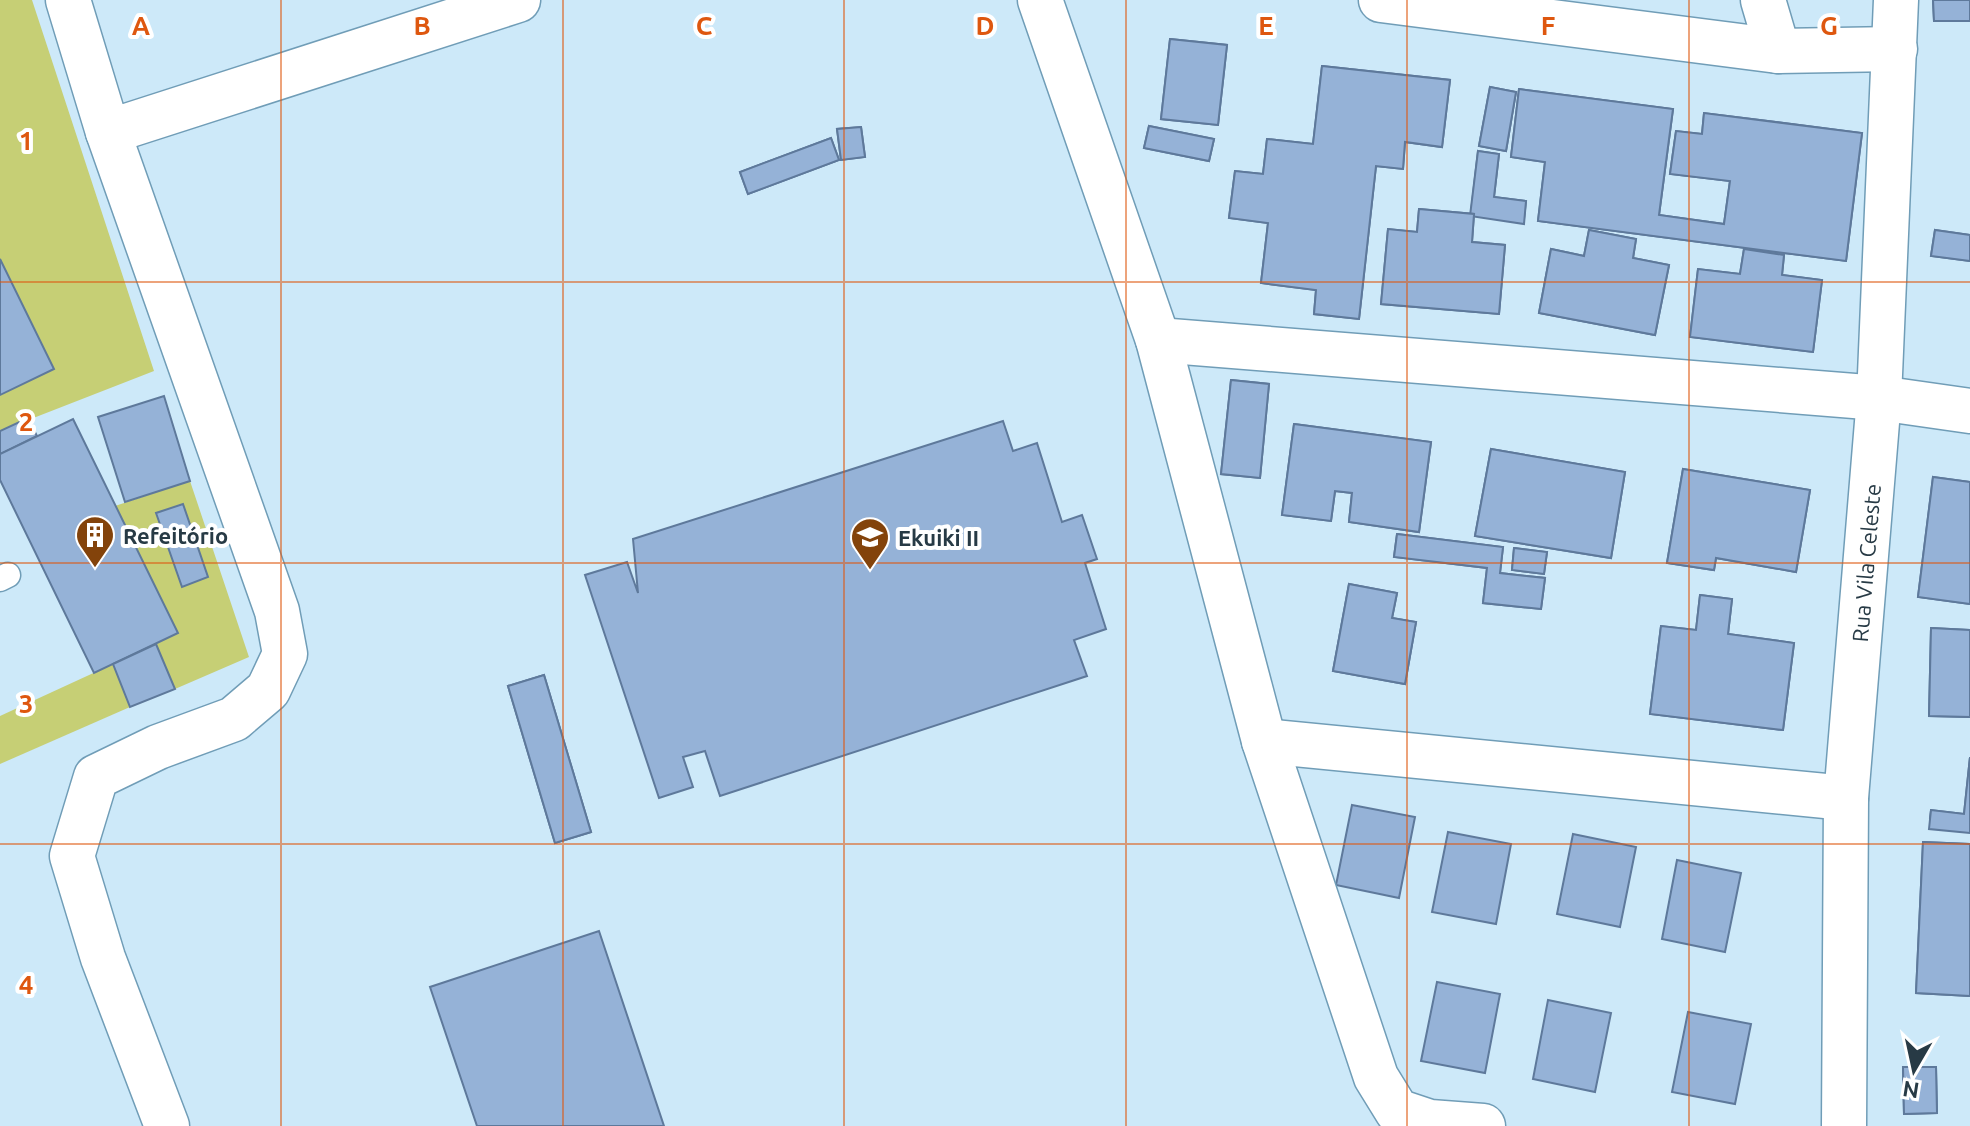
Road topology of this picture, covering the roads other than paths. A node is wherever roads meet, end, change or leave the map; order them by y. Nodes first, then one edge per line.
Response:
1 (68, 0) edge
2 (518, 0) edge
3 (1040, 0) edge
4 (1763, 0) edge
5 (1896, 0) edge
6 (1399, 1) edge
7 (1895, 49) junction
8 (1778, 51) junction
9 (108, 132) junction
10 (1158, 340) junction
11 (1879, 398) junction
12 (1970, 411) edge
13 (1264, 741) junction
14 (1846, 798) junction
15 (167, 1126) edge
16 (1483, 1126) edge
17 (1844, 1126) edge

1 - 9 street
2 - 9 street
3 - 10 street
4 - 8 street
5 - 7 street, Rua Vila Celeste
6 - 8 street
7 - 8 street
7 - 11 street, Rua Vila Celeste
9 - 15 street
10 - 11 street
10 - 13 street
11 - 12 street
11 - 14 street, Rua Vila Celeste
13 - 14 street
13 - 16 street
14 - 17 street, Rua Vila Celeste

